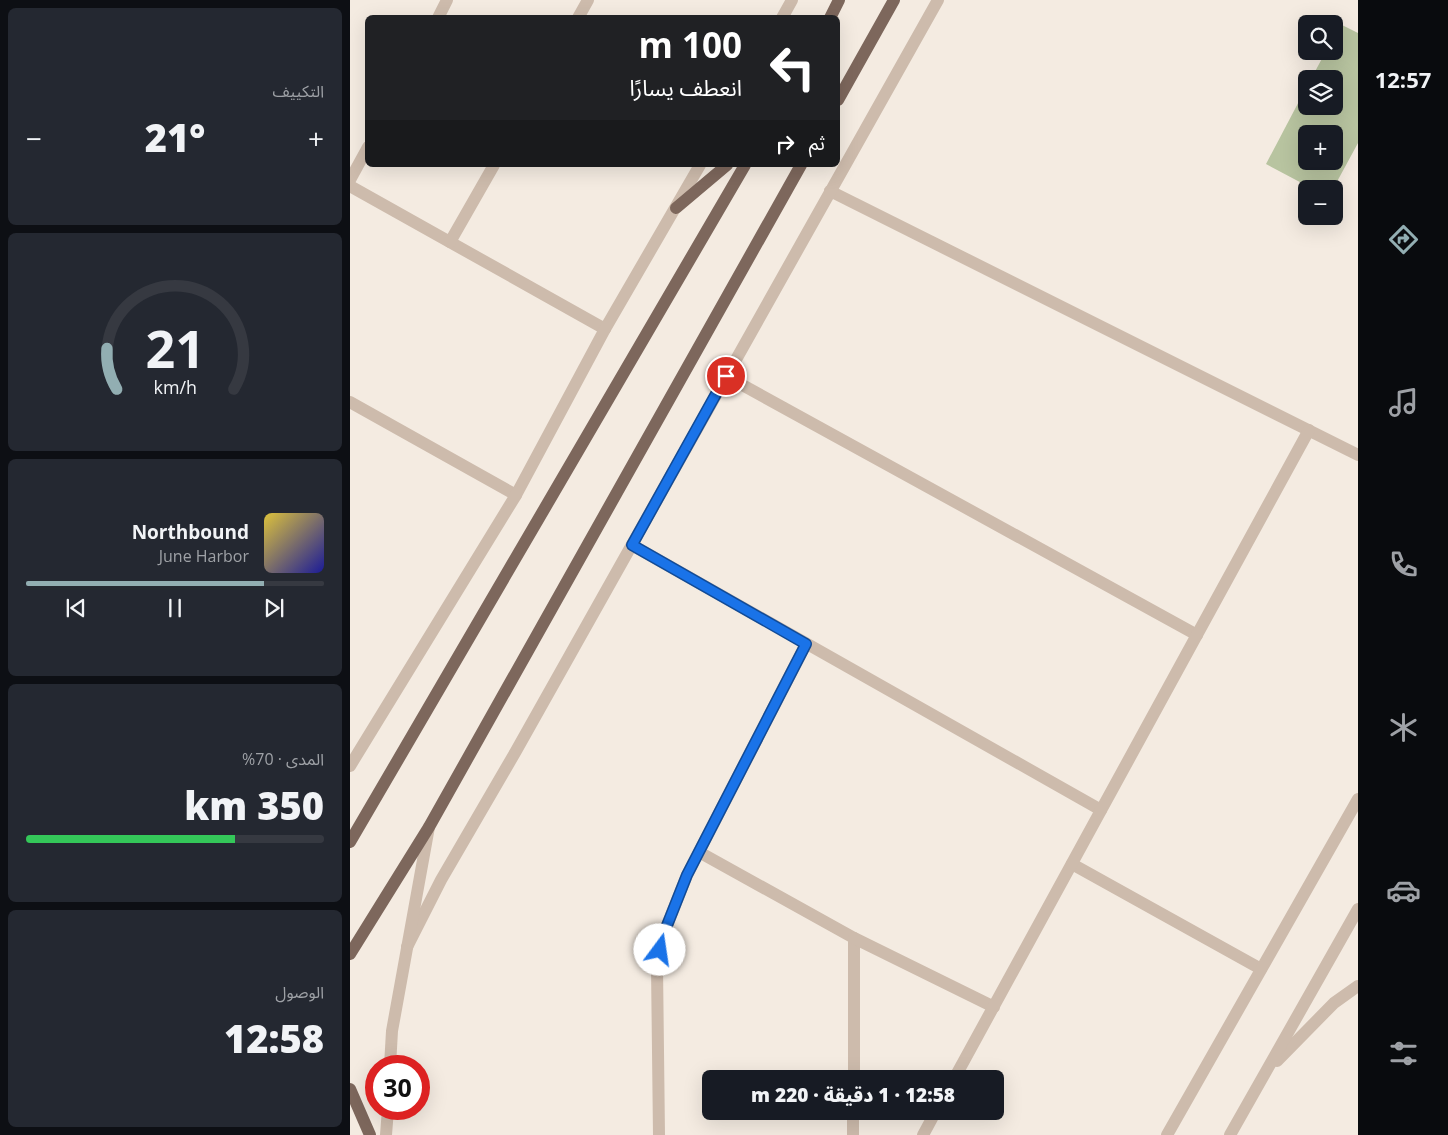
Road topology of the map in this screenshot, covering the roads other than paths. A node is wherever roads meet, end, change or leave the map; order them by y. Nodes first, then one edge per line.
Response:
1 (447, 0) edge
2 (588, 0) edge
3 (792, 0) edge
4 (840, 0) edge
5 (894, 0) edge
6 (938, 0) edge
7 (440, 15) edge
8 (580, 15) edge
9 (784, 15) edge
10 (832, 15) edge
11 (840, 96) edge
12 (365, 152) edge
13 (493, 167) edge
14 (699, 167) edge
15 (725, 167) edge
16 (744, 167) edge
17 (800, 167) edge
18 (350, 180) edge
19 (350, 186) edge
20 (830, 191) junction
21 (676, 208) junction
22 (450, 242) junction
23 (605, 329) junction
24 (726, 376) junction
25 (350, 402) edge
26 (1309, 430) junction
27 (1358, 455) edge
28 (516, 495) junction
29 (632, 545) junction
30 (1197, 635) junction
31 (806, 644) junction
32 (350, 766) edge
33 (1358, 799) edge
34 (1101, 810) junction
35 (429, 827) junction
36 (350, 842) edge
37 (699, 852) junction
38 (1072, 864) junction
39 (1358, 909) edge
40 (854, 938) junction
41 (407, 947) junction
42 (350, 954) edge
43 (1261, 970) junction
44 (1358, 986) edge
45 (994, 1007) junction
46 (391, 1055) edge
47 (854, 1070) edge
48 (959, 1070) edge
49 (1265, 1074) junction
50 (350, 1089) edge
51 (387, 1120) edge
52 (854, 1120) edge
53 (931, 1120) edge
54 (370, 1135) edge
55 (386, 1135) edge
56 (659, 1135) edge
57 (853, 1135) edge
58 (923, 1135) edge
59 (1167, 1135) edge
60 (1230, 1135) edge

1 - 7 street
2 - 8 street
3 - 9 street
4 - 10 main road
5 - 11 main road
6 - 20 street
12 - 18 street
13 - 22 street
14 - 21 street
15 - 21 main road
16 - 36 main road
17 - 35 main road
19 - 22 street
20 - 24 street
20 - 26 street
21 - 23 street
22 - 23 street
23 - 28 street
24 - 29 street
24 - 30 street
25 - 28 street
26 - 27 street
26 - 30 street
28 - 32 street
29 - 31 street
29 - 41 street
30 - 34 street
31 - 34 street
31 - 37 street
33 - 43 street
34 - 38 street
35 - 41 street
35 - 42 main road
37 - 40 street
37 - 56 street
38 - 43 street
38 - 45 street
39 - 49 street
40 - 45 street
40 - 47 street
41 - 46 street
43 - 59 street
44 - 49 street
45 - 48 street
49 - 60 street
50 - 54 main road
51 - 55 street
52 - 57 street
53 - 58 street

